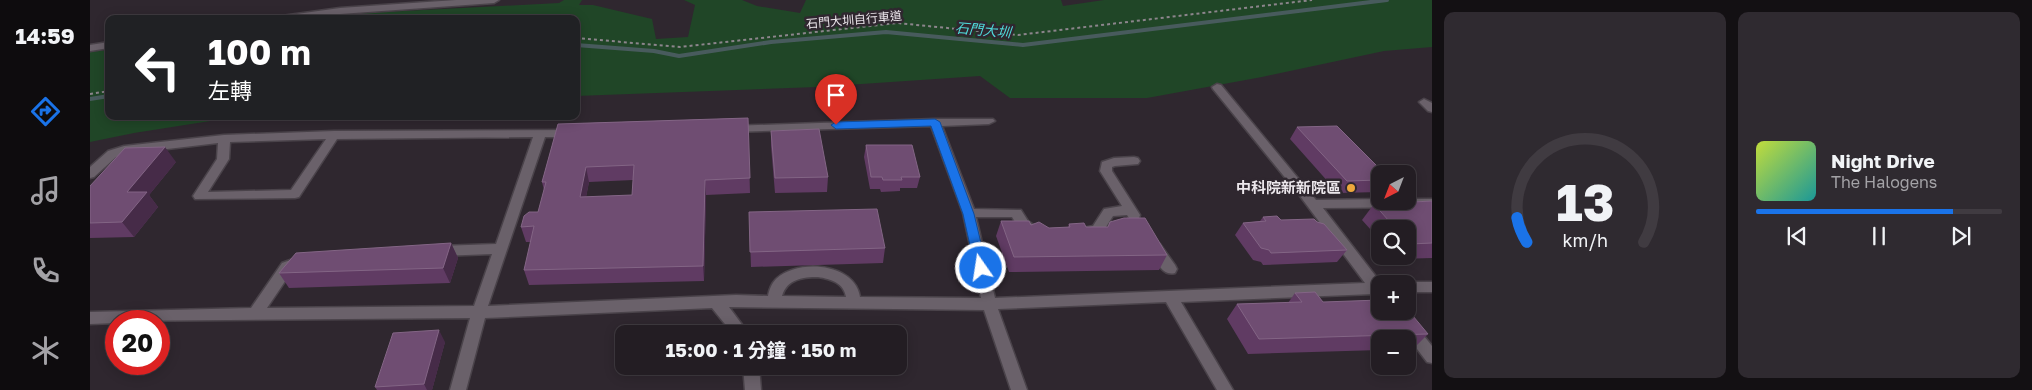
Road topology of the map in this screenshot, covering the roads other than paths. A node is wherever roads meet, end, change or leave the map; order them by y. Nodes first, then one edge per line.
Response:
1 (494, 0) edge
2 (311, 15) edge
3 (105, 46) edge
4 (90, 48) edge
5 (1218, 87) dead end
6 (989, 121) dead end
7 (935, 122) junction
8 (718, 129) edge
9 (580, 133) edge
10 (540, 134) junction
11 (334, 135) junction
12 (224, 139) junction
13 (1134, 161) dead end
14 (90, 174) edge
15 (1432, 202) edge
16 (1313, 204) junction
17 (1131, 210) junction
18 (969, 214) junction
19 (1140, 225) edge
20 (1050, 232) edge
21 (1070, 232) edge
22 (1150, 240) edge
23 (502, 249) junction
24 (430, 252) edge
25 (304, 262) edge
26 (1170, 269) dead end
27 (1371, 280) edge
28 (1416, 287) edge
29 (1432, 287) edge
30 (1371, 290) edge
31 (1170, 296) junction
32 (772, 302) junction
33 (854, 302) junction
34 (717, 303) junction
35 (989, 304) junction
36 (478, 312) junction
37 (255, 314) junction
38 (90, 318) edge
39 (1402, 320) edge
40 (735, 325) edge
41 (1432, 357) edge
42 (752, 375) edge
43 (458, 390) edge
44 (753, 390) edge
45 (1019, 390) edge
46 (1225, 390) edge

1 - 2 street
3 - 4 street
5 - 16 street
6 - 7 street
7 - 8 street
7 - 18 street
9 - 10 street
10 - 11 street
10 - 23 street
11 - 12 street
11 - 12 street
12 - 14 street
13 - 17 street
15 - 16 street
16 - 27 street
17 - 19 street
17 - 21 street
18 - 20 street
18 - 35 street
22 - 26 street
23 - 24 street
23 - 36 street
25 - 37 street
28 - 29 street
30 - 31 street
31 - 35 street
31 - 46 street
32 - 33 street
32 - 33 street
32 - 34 street
33 - 35 street
34 - 36 street
34 - 40 street
35 - 45 street
36 - 37 street
36 - 43 street
37 - 38 street
39 - 41 street
42 - 44 street

